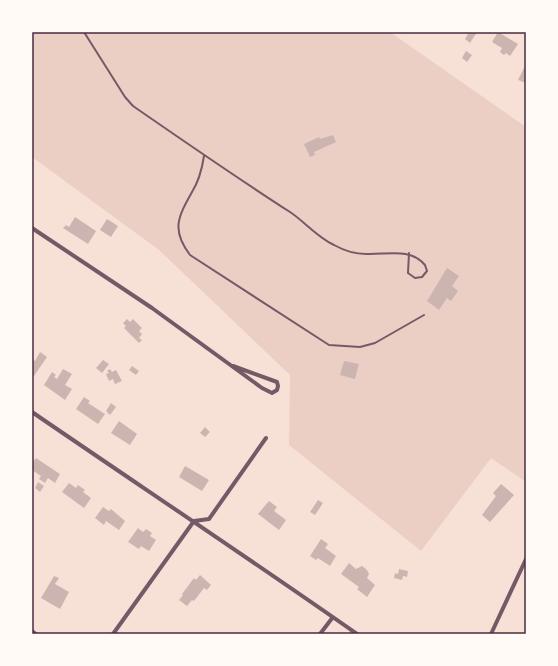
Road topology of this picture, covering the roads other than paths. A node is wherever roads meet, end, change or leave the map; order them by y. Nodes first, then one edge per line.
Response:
1 (84, 32) edge
2 (204, 156) junction
3 (32, 228) edge
4 (409, 254) junction
5 (424, 315) dead end
6 (233, 366) junction
7 (32, 412) edge
8 (266, 438) dead end
9 (194, 521) junction
10 (526, 559) edge
11 (333, 617) junction
12 (32, 631) edge
13 (36, 634) edge
14 (113, 634) edge
15 (320, 634) edge
16 (357, 634) edge
17 (491, 634) edge

1 - 2 lane
2 - 4 lane
2 - 5 lane
3 - 6 street
4 - 4 lane
6 - 6 street
7 - 9 street
8 - 9 street
9 - 11 street
9 - 14 street
10 - 17 street
11 - 15 street
11 - 16 street
12 - 13 street

